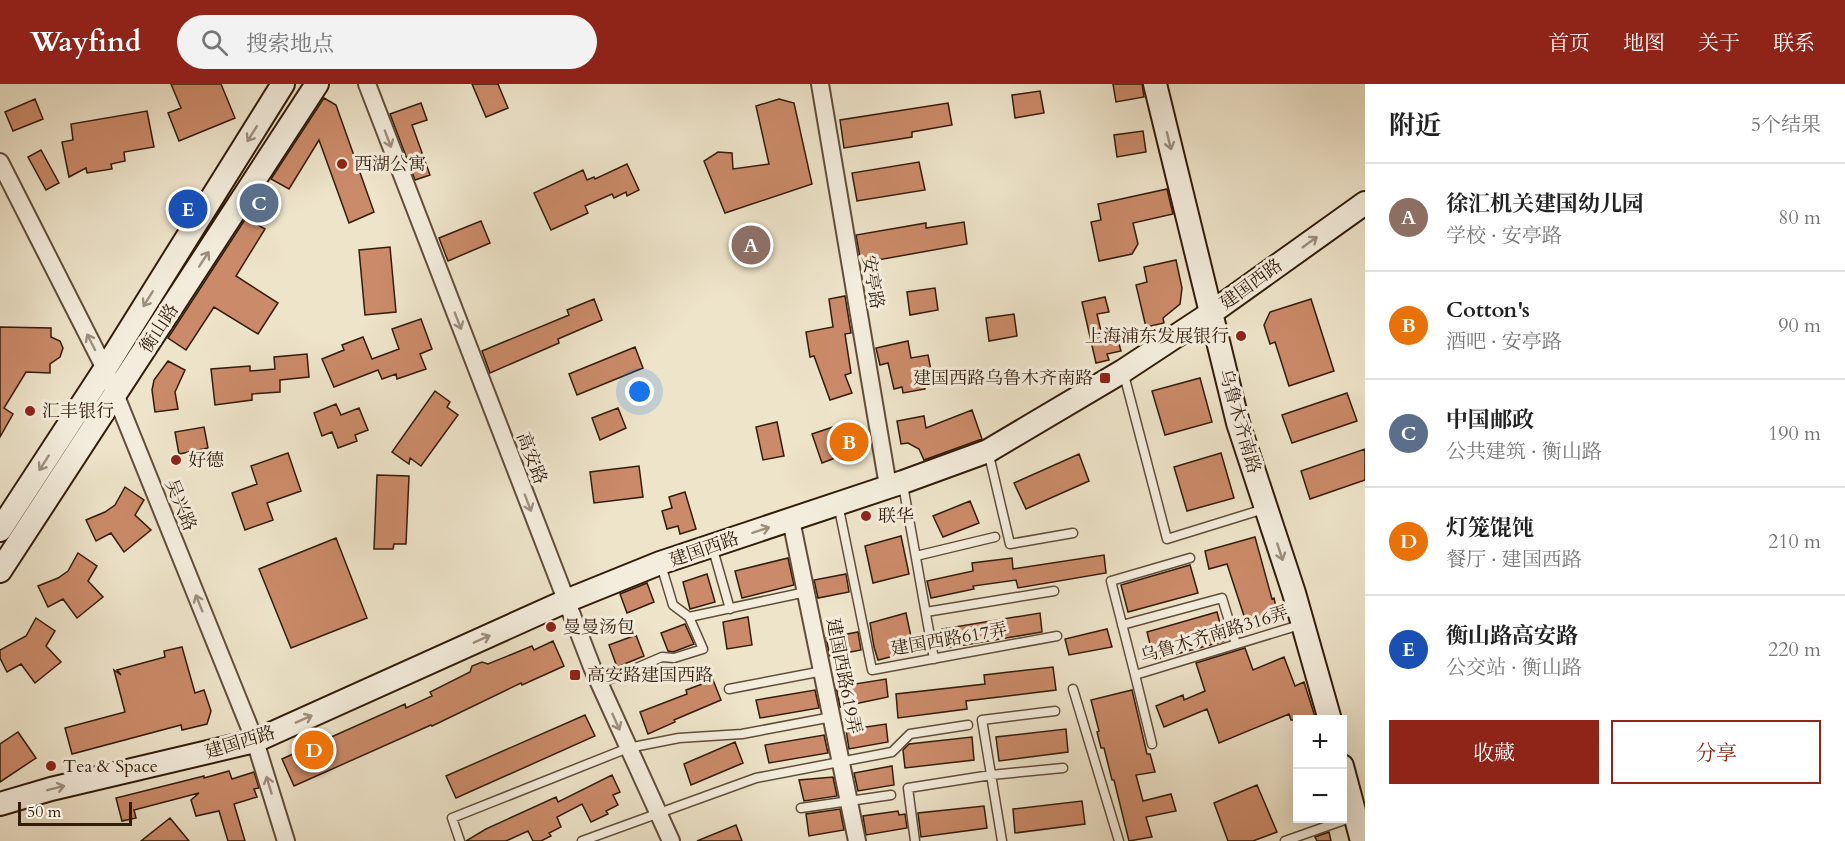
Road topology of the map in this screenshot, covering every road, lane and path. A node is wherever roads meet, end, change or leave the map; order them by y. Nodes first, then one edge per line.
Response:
1 (283, 84) edge
2 (317, 84) edge
3 (367, 84) edge
4 (820, 84) edge
5 (1155, 84) edge
6 (0, 162) edge
7 (1365, 203) edge
8 (1211, 313) junction
9 (105, 369) junction
10 (1123, 371) junction
11 (115, 396) junction
12 (988, 451) junction
13 (895, 484) junction
14 (838, 504) junction
15 (1266, 508) junction
16 (791, 520) junction
17 (0, 530) edge
18 (1073, 533) dead end
19 (995, 537) dead end
20 (712, 546) junction
21 (916, 556) junction
22 (1190, 558) dead end
23 (660, 563) junction
24 (0, 571) edge
25 (1054, 591) dead end
26 (807, 592) junction
27 (566, 601) junction
28 (730, 609) junction
29 (926, 612) junction
30 (689, 617) junction
31 (1303, 624) junction
32 (1122, 625) junction
33 (1057, 636) dead end
34 (1236, 644) junction
35 (934, 659) junction
36 (823, 671) junction
37 (1135, 675) junction
38 (599, 684) junction
39 (729, 689) dead end
40 (1073, 689) dead end
41 (1055, 711) dead end
42 (1329, 715) edge
43 (832, 717) junction
44 (969, 725) dead end
45 (255, 741) junction
46 (1152, 744) dead end
47 (628, 748) junction
48 (841, 762) junction
49 (1063, 768) dead end
50 (1343, 769) edge
51 (991, 775) junction
52 (891, 795) dead end
53 (849, 802) junction
54 (0, 804) edge
55 (801, 808) dead end
56 (658, 812) junction
57 (1356, 816) junction
58 (286, 841) edge
59 (460, 841) edge
60 (582, 841) edge
61 (671, 841) edge
62 (857, 841) edge
63 (915, 841) edge
64 (1002, 841) edge
65 (1119, 841) edge
66 (1285, 841) edge
67 (1362, 841) edge

1 -> 9 street, 衡山路
11 -> 2 street, 衡山路
3 -> 27 street, 高安路
4 - 13 street, 安亭路
5 -> 8 street, 乌鲁木齐南路
9 -> 6 street, 吴兴路
8 -> 7 street, 建国西路
8 - 10 street, 建国西路
8 - 15 street, 乌鲁木齐南路
9 - 11 street, 吴兴路
9 -> 17 street, 衡山路
10 - 12 street, 建国西路
10 - 15 lane
11 - 24 street, 衡山路
45 -> 11 street, 吴兴路
12 - 13 street, 建国西路
12 - 18 lane
13 - 14 street, 建国西路
13 - 21 lane
14 - 16 street, 建国西路
14 - 35 lane, 建国西路617弄
15 -> 31 street, 乌鲁木齐南路
20 -> 16 street, 建国西路
16 - 26 street, 建国西路619弄
19 - 21 lane
20 - 23 street, 建国西路
20 - 28 lane
21 - 29 lane
22 - 32 lane, 乌鲁木齐南路316弄
23 - 27 street, 建国西路
23 - 30 lane
25 - 29 lane
26 - 28 lane
26 - 36 street, 建国西路619弄
27 - 38 street, 高安路
45 -> 27 street, 建国西路
28 - 30 lane
29 - 35 lane
30 - 38 lane
31 - 34 lane, 乌鲁木齐南路316弄
31 - 42 street, 乌鲁木齐南路
32 - 34 lane
32 - 37 lane, 乌鲁木齐南路316弄
33 - 35 lane, 建国西路617弄
34 - 37 lane, 乌鲁木齐南路316弄
36 - 39 lane
36 - 43 street, 建国西路619弄
37 - 46 lane
38 -> 47 street, 高安路
40 - 65 lane
41 - 51 lane
43 - 47 lane
43 - 48 street, 建国西路619弄
44 - 48 lane
54 -> 45 street, 建国西路
58 -> 45 street, 吴兴路
47 - 56 street, 高安路
47 - 59 lane
48 - 53 street, 建国西路619弄
48 - 56 lane
49 - 51 lane
50 - 57 street
51 - 63 lane
51 - 64 lane
52 - 53 lane
53 - 55 lane
53 - 62 street, 建国西路619弄
56 - 60 lane
56 - 61 street, 高安路
57 - 66 lane
57 - 67 street

